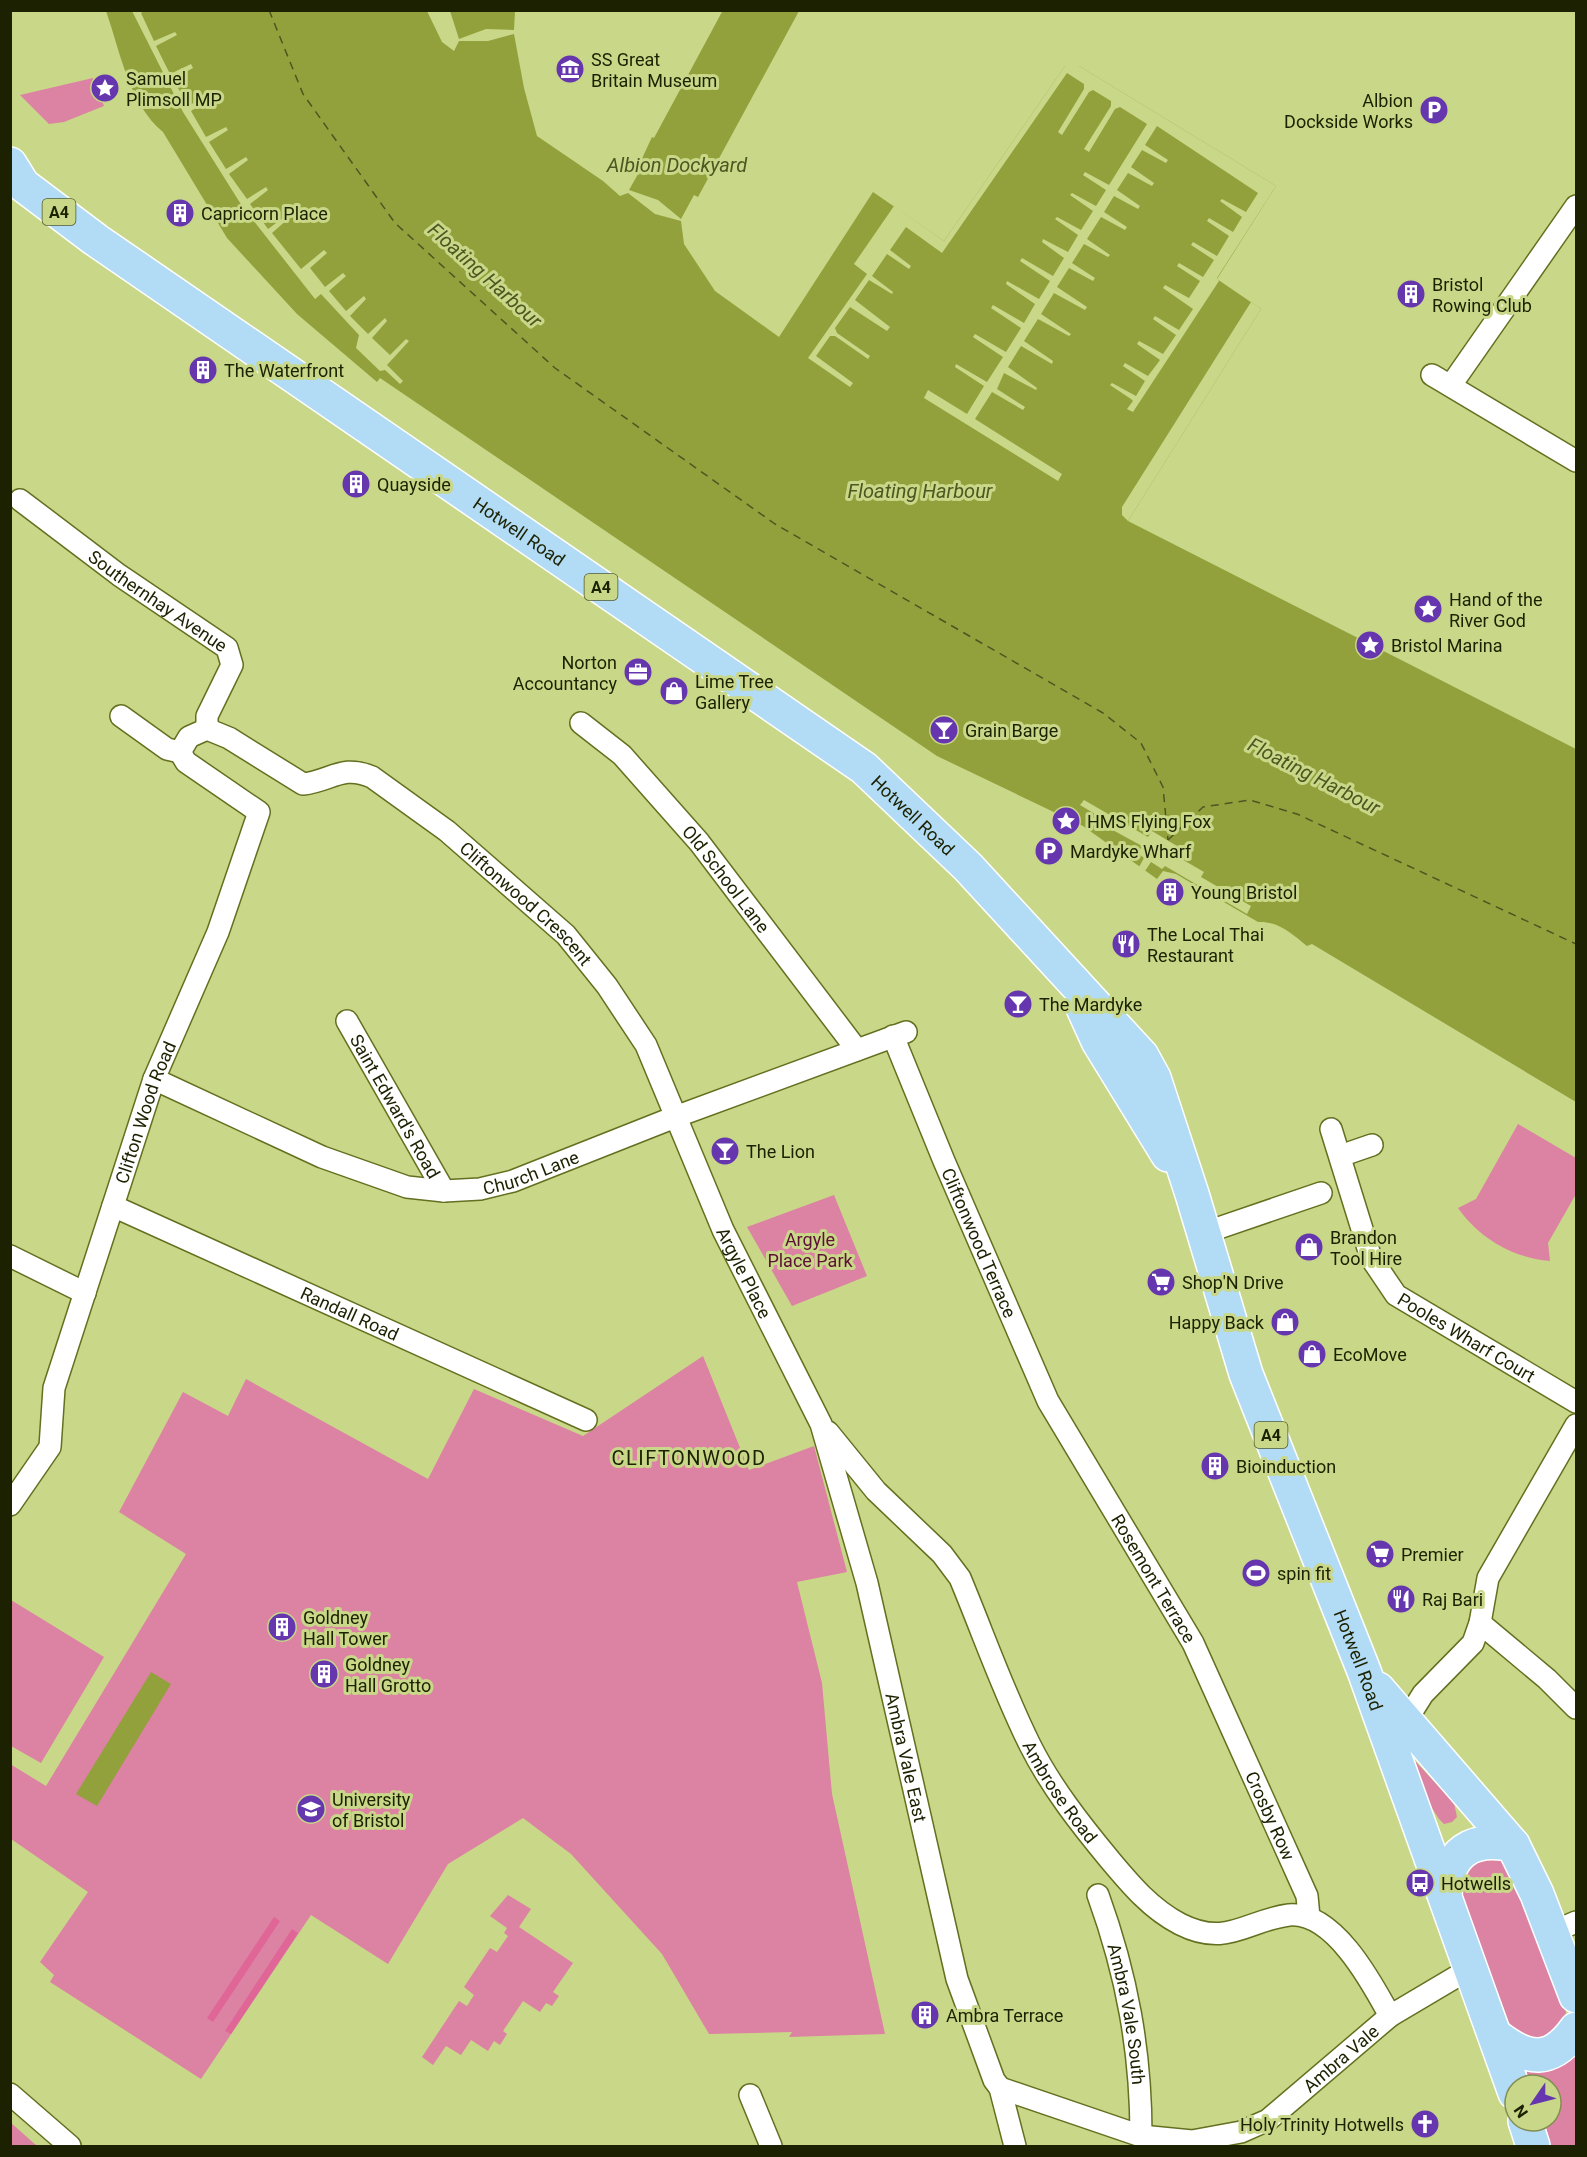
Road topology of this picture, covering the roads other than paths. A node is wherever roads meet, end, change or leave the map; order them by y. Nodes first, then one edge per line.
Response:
1 (15, 177) edge
2 (1574, 215) edge
3 (1432, 375) dead end
4 (1451, 385) junction
5 (1576, 461) edge
6 (20, 500) dead end
7 (121, 716) dead end
8 (581, 723) dead end
9 (207, 729) junction
10 (180, 752) junction
11 (347, 1021) dead end
12 (900, 1034) joint
13 (857, 1050) junction
14 (154, 1079) junction
15 (675, 1117) junction
16 (1331, 1129) dead end
17 (1372, 1144) dead end
18 (1340, 1156) junction
19 (444, 1191) junction
20 (1321, 1193) dead end
21 (113, 1206) junction
22 (1204, 1233) junction
23 (10, 1256) edge
24 (85, 1293) junction
25 (1576, 1402) edge
26 (586, 1420) dead end
27 (821, 1424) junction
28 (1576, 1425) edge
29 (1073, 1445) joint
30 (10, 1505) edge
31 (1480, 1623) junction
32 (1364, 1671) junction
33 (1576, 1708) edge
34 (1227, 1716) joint
35 (1406, 1721) junction
36 (1513, 1845) junction
37 (1098, 1895) dead end
38 (1445, 1895) junction
39 (1310, 1917) junction
40 (1565, 1927) edge
41 (1471, 1968) junction
42 (1576, 1996) edge
43 (1390, 2016) junction
44 (1576, 2029) edge
45 (1496, 2036) junction
46 (1508, 2073) edge
47 (1000, 2088) junction
48 (10, 2094) edge
49 (750, 2095) dead end
50 (1141, 2136) junction
51 (70, 2146) edge
52 (771, 2146) edge
53 (1015, 2146) edge

1 - 22 main road, Hotwell Road / A4
2 - 4 street
3 - 4 street
4 - 5 street
6 - 9 street, Southernhay Avenue
7 - 10 street
8 - 13 street, Old School Lane
9 - 10 street
9 - 15 street, Cliftonwood Crescent
10 - 14 street, Clifton Wood Road
11 - 19 street, Saint Edward's Road
12 - 13 street, Church Lane
12 - 29 street, Cliftonwood Terrace
13 - 15 street, Church Lane
14 - 19 street, Church Lane
14 - 21 street, Clifton Wood Road
15 - 19 street, Church Lane
15 - 27 street, Argyle Place
16 - 18 street, Pooles Wharf Court
17 - 18 street
18 - 25 street, Pooles Wharf Court
20 - 22 street
21 - 24 street, Clifton Wood Road
21 - 26 street, Randall Road
22 - 32 main road, Hotwell Road / A4
23 - 24 street
24 - 30 street, Clifton Wood Road
27 - 39 street, Ambrose Road
27 - 47 street, Ambra Vale East
28 - 31 street
29 - 34 street, Rosemont Terrace
31 - 33 street
31 - 35 street
32 - 35 main road, A4
32 - 38 main road, Hotwell Road / A4
34 - 39 street, Crosby Row
35 - 36 main road, A4
36 - 38 main road
36 - 40 main road, A4
37 - 50 street, Ambra Vale South
38 - 41 main road, Hotwell Road / A4
39 - 43 street
40 - 42 main road, A4
41 - 43 street, Ambra Vale
41 - 45 main road, Hotwell Road / A4
43 - 50 street, Ambra Vale
44 - 45 main road
45 - 46 main road, Hotwell Road / A4
47 - 50 street, Ambra Vale
47 - 53 street, Ambra Vale East
48 - 51 street
49 - 52 street

